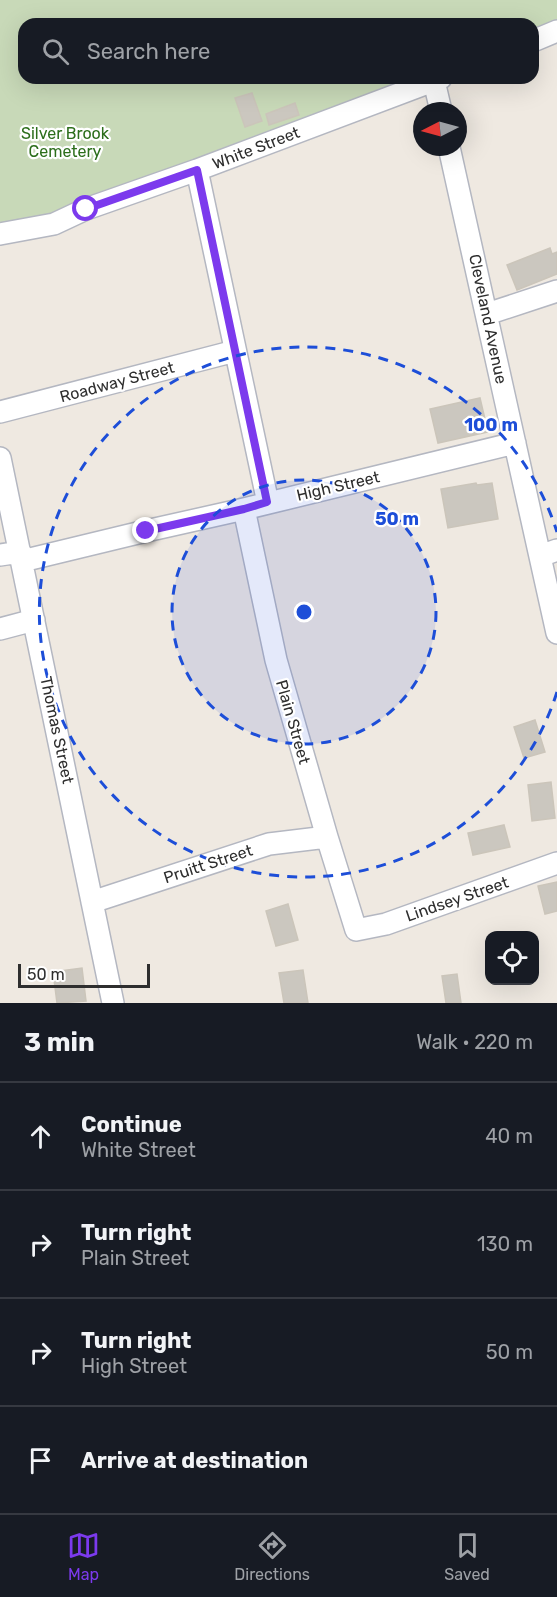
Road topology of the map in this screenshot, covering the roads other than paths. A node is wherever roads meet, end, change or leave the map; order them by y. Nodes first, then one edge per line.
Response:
1 (557, 31) edge
2 (539, 38) edge
3 (425, 84) edge
4 (438, 84) edge
5 (440, 102) edge
6 (451, 156) edge
7 (197, 170) junction
8 (0, 234) edge
9 (557, 291) edge
10 (487, 314) junction
11 (235, 351) junction
12 (0, 412) edge
13 (515, 443) junction
14 (0, 458) edge
15 (267, 502) junction
16 (244, 509) junction
17 (548, 553) edge
18 (14, 556) edge
19 (34, 620) junction
20 (0, 629) edge
21 (557, 633) edge
22 (327, 837) junction
23 (557, 863) edge
24 (92, 902) junction
25 (356, 930) joint
26 (113, 1003) edge

1 - 2 street
3 - 7 street, White Street
4 - 5 street
6 - 10 street, Cleveland Avenue
7 - 8 street, White Street
7 - 11 street
9 - 10 street
10 - 13 street, Cleveland Avenue
11 - 12 street, Roadway Street
11 - 15 street
13 - 15 street, High Street
13 - 17 street, Cleveland Avenue
14 - 18 street, Thomas Street
15 - 16 street, High Street
16 - 18 street, High Street
16 - 22 street, Plain Street
17 - 21 street, Cleveland Avenue
18 - 19 street, Thomas Street
19 - 20 street
19 - 24 street, Thomas Street
22 - 24 street, Pruitt Street
22 - 25 street, Plain Street
23 - 25 street, Lindsey Street
24 - 26 street, Thomas Street

